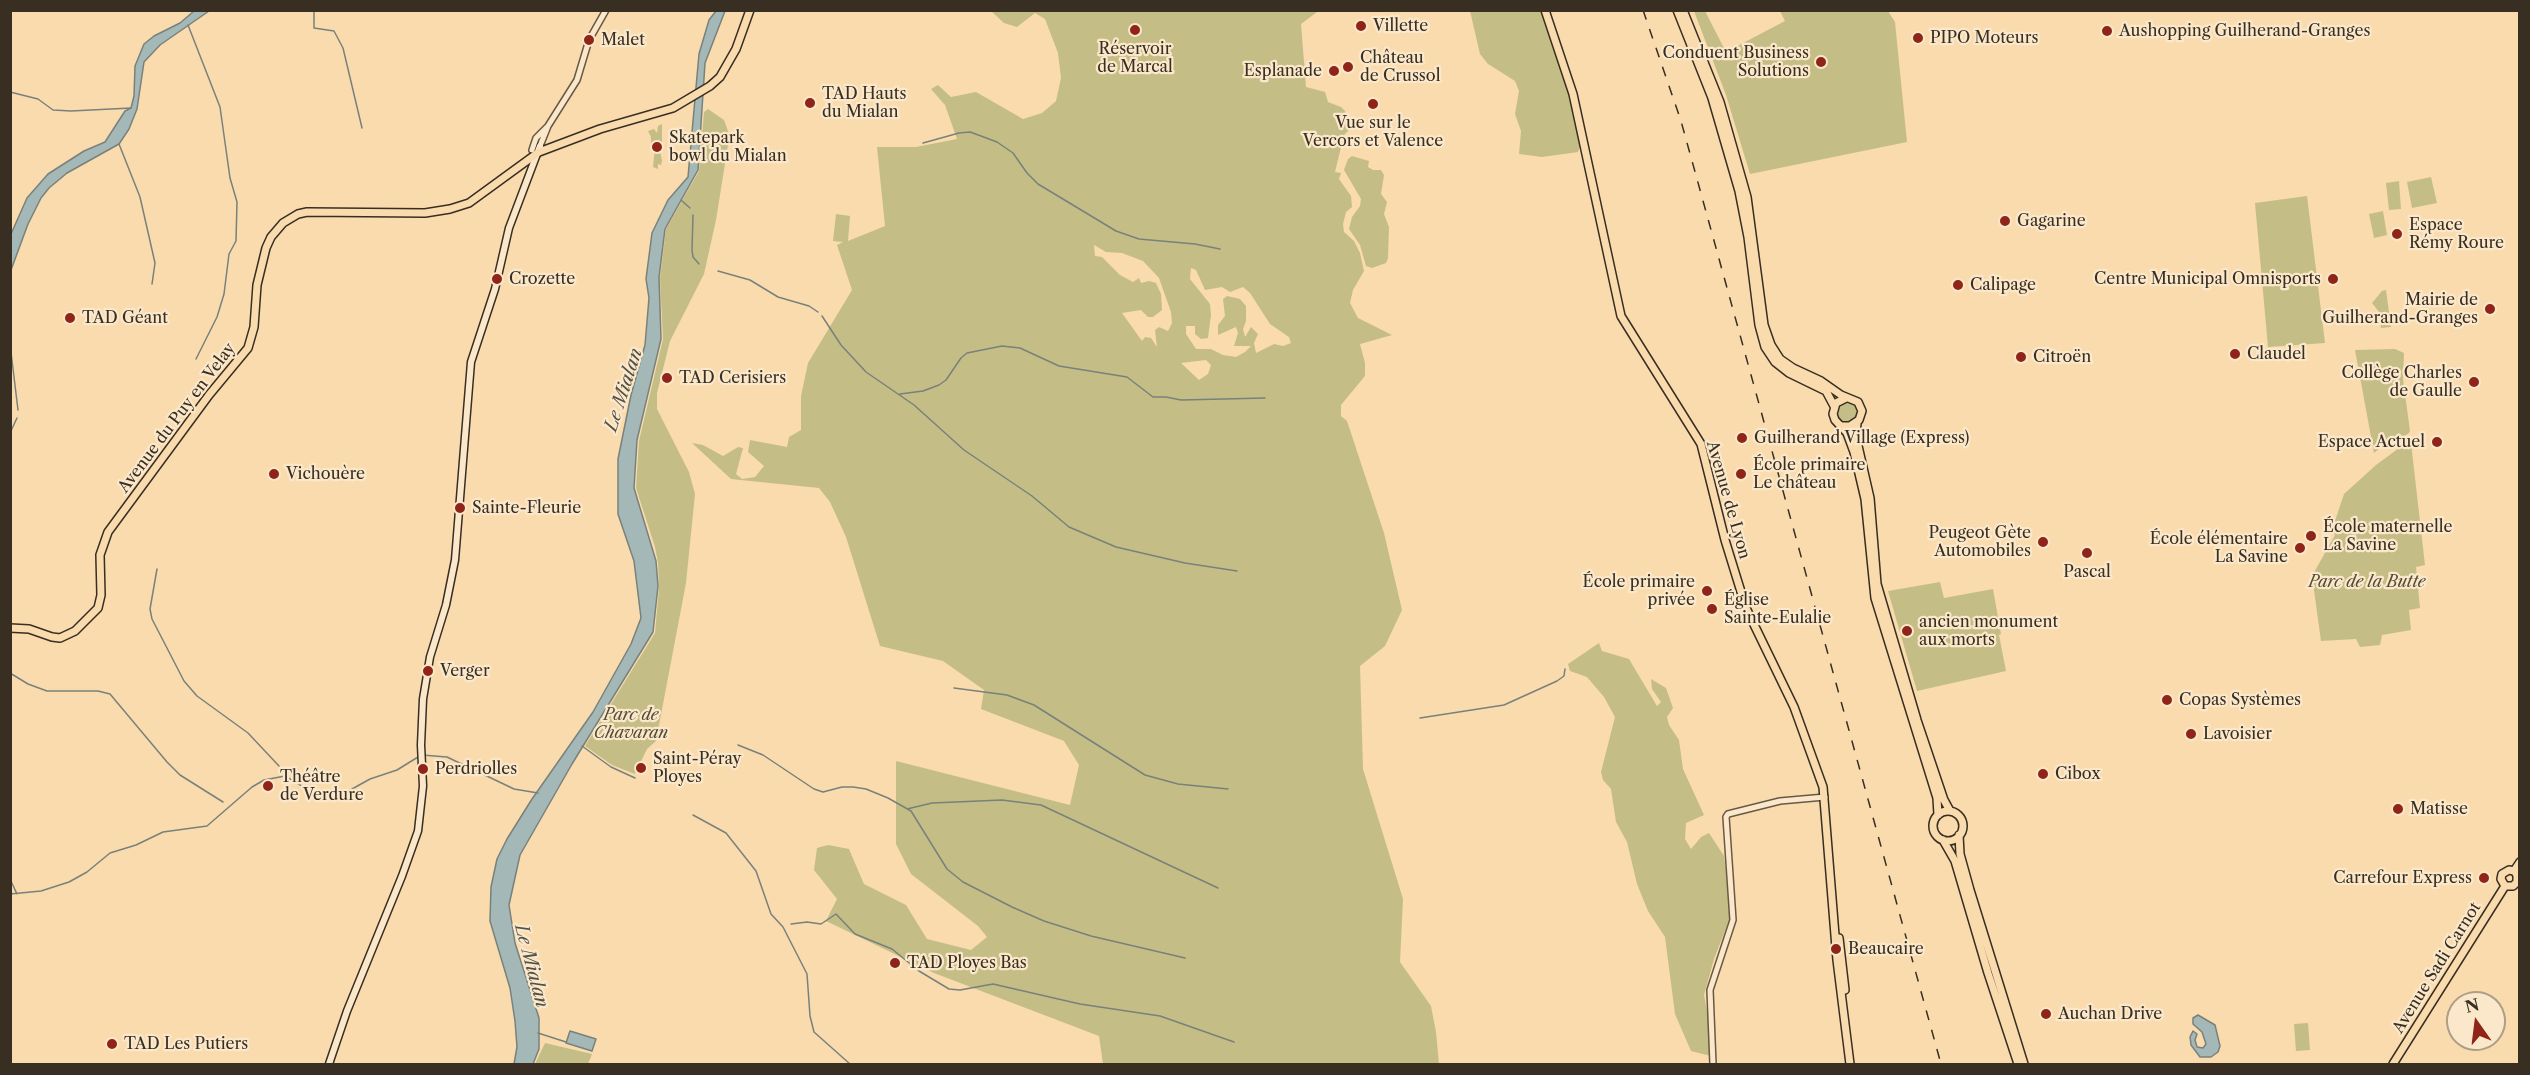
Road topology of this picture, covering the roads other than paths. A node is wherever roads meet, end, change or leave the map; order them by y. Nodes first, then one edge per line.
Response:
1 (606, 10) edge
2 (750, 10) edge
3 (1545, 10) edge
4 (1677, 10) edge
5 (1683, 10) edge
6 (536, 151) junction
7 (1846, 398) junction
8 (1834, 406) junction
9 (1857, 423) junction
10 (1842, 426) junction
11 (10, 628) edge
12 (1825, 797) junction
13 (1950, 811) junction
14 (1938, 815) junction
15 (1959, 835) junction
16 (1943, 840) junction
17 (2520, 862) edge
18 (2514, 871) junction
19 (2505, 886) junction
20 (329, 1065) edge
21 (1713, 1065) edge
22 (1850, 1065) edge
23 (2018, 1065) edge
24 (2024, 1065) edge
25 (2393, 1065) edge

1 - 6 street
2 - 6 main road, Avenue du Puy en Velay
3 - 12 main road, Avenue de Lyon
4 - 8 main road
5 - 7 main road
6 - 11 main road, Avenue du Puy en Velay
6 - 20 main road
7 - 8 main road
7 - 9 main road
8 - 10 main road
9 - 10 main road
9 - 13 main road
10 - 14 main road
12 - 21 street
12 - 22 main road, Avenue de Lyon
13 - 14 main road
13 - 15 main road
14 - 16 main road
15 - 16 main road
15 - 24 main road
16 - 23 main road
17 - 18 main road
18 - 19 main road
18 - 19 main road
19 - 25 main road, Avenue Sadi Carnot

